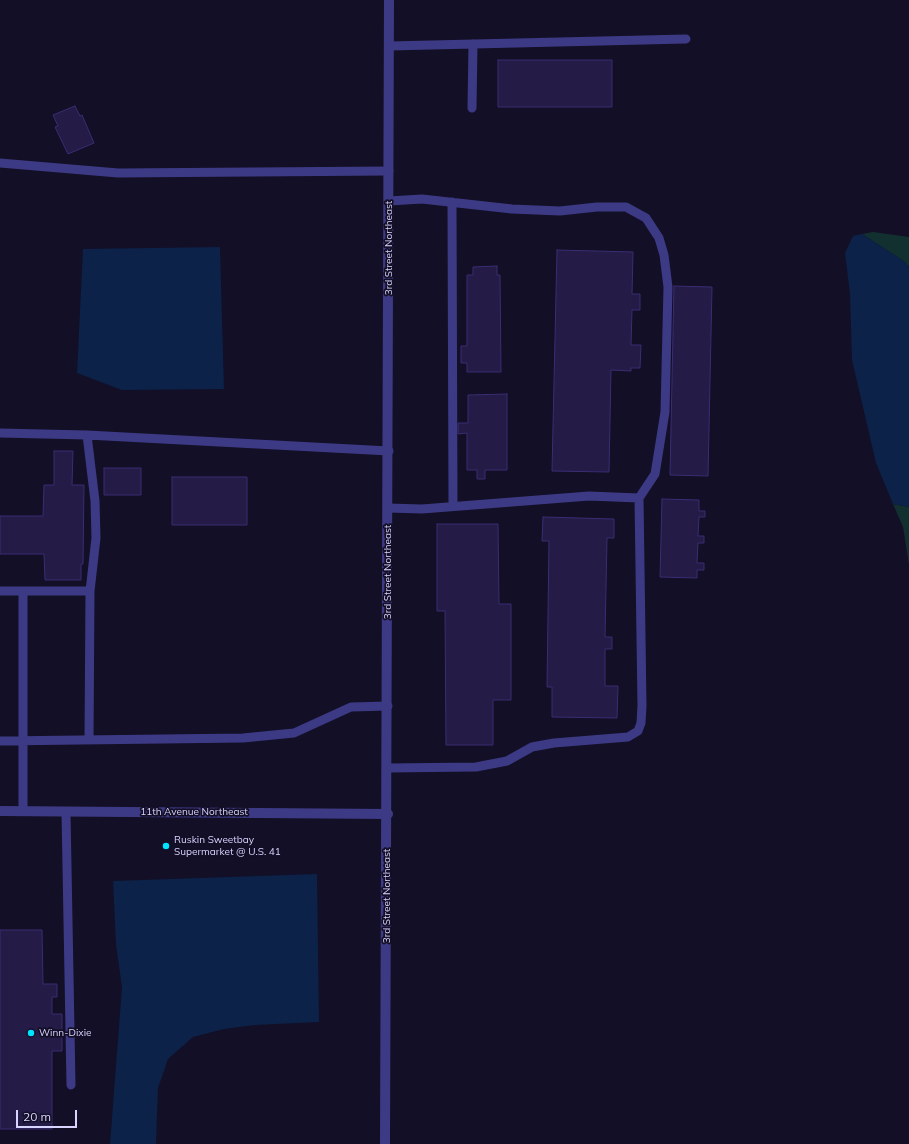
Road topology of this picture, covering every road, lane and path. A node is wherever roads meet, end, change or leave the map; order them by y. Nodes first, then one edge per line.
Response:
1 (389, 0) edge
2 (686, 39) dead end
3 (473, 44) junction
4 (389, 46) junction
5 (472, 108) dead end
6 (0, 163) edge
7 (389, 171) junction
8 (389, 201) junction
9 (452, 202) junction
10 (0, 433) edge
11 (86, 435) junction
12 (389, 451) junction
13 (639, 498) junction
14 (453, 506) junction
15 (388, 508) junction
16 (0, 591) edge
17 (23, 591) junction
18 (90, 591) junction
19 (388, 706) junction
20 (89, 740) junction
21 (0, 741) edge
22 (22, 741) junction
23 (388, 768) junction
24 (0, 811) edge
25 (22, 811) junction
26 (66, 812) junction
27 (388, 814) junction
28 (71, 1085) dead end
29 (385, 1144) edge

1 - 4 street, 3rd Street Northeast
2 - 3 lane
3 - 4 lane
3 - 5 lane
4 - 7 street, 3rd Street Northeast
6 - 7 lane
7 - 8 street, 3rd Street Northeast
8 - 9 lane
8 - 12 street, 3rd Street Northeast
9 - 13 lane
9 - 14 lane
10 - 11 lane
11 - 12 lane
11 - 18 lane
12 - 15 street, 3rd Street Northeast
13 - 14 lane
13 - 23 lane
14 - 15 lane
15 - 19 street, 3rd Street Northeast
16 - 17 lane
17 - 18 lane
17 - 22 lane
18 - 20 lane
19 - 20 lane
19 - 23 street, 3rd Street Northeast
20 - 22 lane
21 - 22 lane
22 - 25 lane
23 - 27 street, 3rd Street Northeast
24 - 25 street, 11th Avenue Northeast
25 - 26 street, 11th Avenue Northeast
26 - 27 street, 11th Avenue Northeast
26 - 28 lane
27 - 29 street, 3rd Street Northeast

